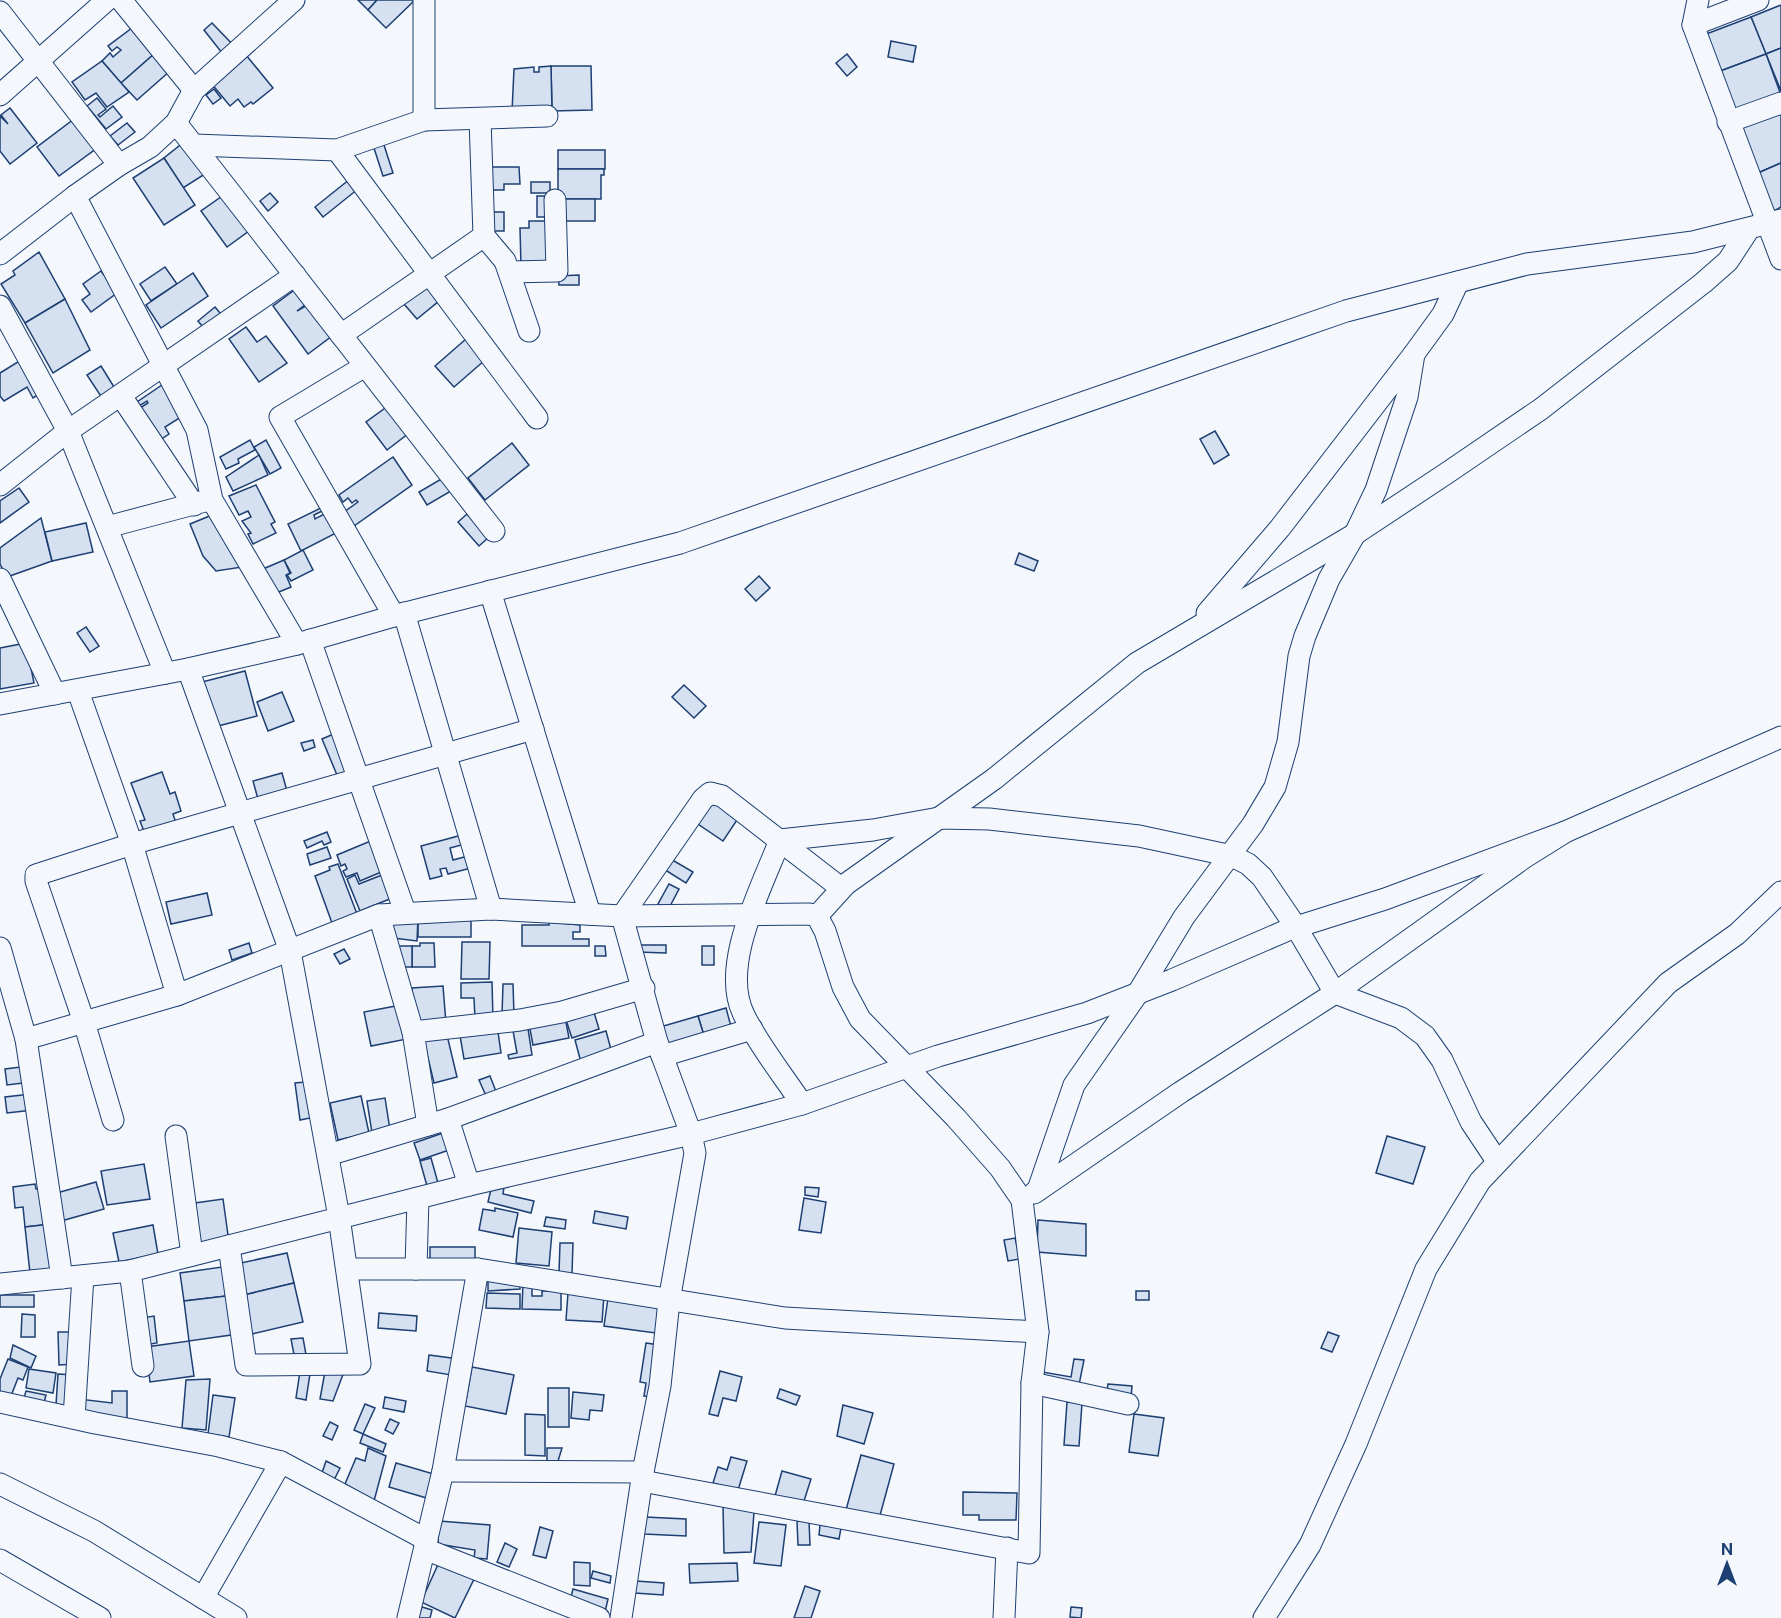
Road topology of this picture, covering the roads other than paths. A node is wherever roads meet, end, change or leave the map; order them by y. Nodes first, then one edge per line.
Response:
1 (107, 0) edge
2 (121, 0) edge
3 (294, 0) edge
4 (424, 0) edge
5 (1698, 0) edge
6 (1758, 0) edge
7 (0, 12) edge
8 (1693, 25) junction
9 (39, 61) junction
10 (194, 90) junction
11 (0, 95) edge
12 (1781, 103) edge
13 (548, 116) dead end
14 (480, 118) junction
15 (424, 120) junction
16 (1728, 122) junction
17 (176, 123) junction
18 (194, 145) junction
19 (338, 150) junction
20 (119, 165) junction
21 (75, 196) junction
22 (555, 200) dead end
23 (1766, 225) edge
24 (484, 236) junction
25 (1, 252) edge
26 (1781, 259) edge
27 (509, 272) junction
28 (429, 274) junction
29 (295, 275) junction
30 (1458, 282) junction
31 (0, 306) edge
32 (529, 331) dead end
33 (341, 335) junction
34 (1414, 354) junction
35 (164, 366) junction
36 (365, 366) junction
37 (121, 396) junction
38 (537, 418) dead end
39 (68, 431) junction
40 (0, 485) edge
41 (203, 502) junction
42 (107, 527) junction
43 (494, 531) dead end
44 (1355, 534) junction
45 (0, 579) edge
46 (490, 591) junction
47 (399, 614) junction
48 (1197, 625) junction
49 (304, 642) junction
50 (188, 669) junction
51 (165, 673) junction
52 (78, 691) junction
53 (55, 694) junction
54 (0, 704) edge
55 (533, 729) junction
56 (1781, 736) edge
57 (446, 754) junction
58 (359, 779) junction
59 (240, 813) junction
60 (939, 818) junction
61 (1565, 832) junction
62 (780, 840) junction
63 (132, 844) junction
64 (1229, 855) junction
65 (841, 888) junction
66 (1781, 892) edge
67 (491, 909) junction
68 (405, 912) junction
69 (590, 914) junction
70 (379, 915) junction
71 (622, 916) junction
72 (751, 916) junction
73 (817, 916) junction
74 (1296, 927) junction
75 (0, 948) edge
76 (290, 951) junction
77 (644, 988) junction
78 (1138, 993) junction
79 (1335, 993) junction
80 (177, 995) junction
81 (8, 1005) edge
82 (84, 1022) junction
83 (752, 1029) junction
84 (413, 1032) junction
85 (26, 1040) junction
86 (660, 1049) junction
87 (909, 1067) junction
88 (802, 1104) junction
89 (113, 1120) dead end
90 (438, 1122) junction
91 (691, 1134) junction
92 (176, 1136) dead end
93 (328, 1155) junction
94 (1497, 1161) junction
95 (470, 1185) junction
96 (1030, 1195) junction
97 (418, 1198) junction
98 (339, 1217) junction
99 (229, 1246) junction
100 (192, 1255) junction
101 (347, 1269) junction
102 (416, 1269) junction
103 (478, 1269) junction
104 (130, 1271) junction
105 (83, 1276) junction
106 (62, 1278) junction
107 (0, 1284) edge
108 (669, 1301) junction
109 (1038, 1332) junction
110 (142, 1366) dead end
111 (1032, 1383) junction
112 (0, 1402) edge
113 (1128, 1404) dead end
114 (74, 1418) junction
115 (281, 1462) junction
116 (443, 1470) junction
117 (642, 1477) junction
118 (0, 1484) edge
119 (426, 1544) junction
120 (1007, 1548) junction
121 (0, 1560) edge
122 (203, 1598) junction
123 (100, 1618) edge
124 (236, 1618) edge
125 (408, 1618) edge
126 (598, 1618) edge
127 (621, 1618) edge
128 (1004, 1618) edge
129 (1264, 1618) edge

1 - 9 street
2 - 10 street
3 - 10 street
4 - 15 street
5 - 8 street
6 - 8 street
7 - 9 street
8 - 16 street
9 - 11 street
9 - 20 street
10 - 17 street
12 - 16 street
13 - 14 street
14 - 15 street
14 - 24 street
15 - 19 street
16 - 23 street
17 - 18 street
17 - 20 street
18 - 19 street
18 - 29 street
19 - 28 street
20 - 21 street
21 - 25 street
21 - 35 street
22 - 27 street
23 - 26 street
23 - 30 street
23 - 44 street
24 - 27 street
24 - 28 street
27 - 32 street
28 - 33 street
28 - 38 street
29 - 33 street
29 - 35 street
30 - 34 street
30 - 46 street
31 - 39 street
33 - 36 street
34 - 44 street
34 - 48 street
35 - 37 street
35 - 41 street
36 - 43 street
36 - 47 street
37 - 39 street
37 - 41 street
39 - 40 street
39 - 42 street
41 - 42 street
41 - 49 street
42 - 51 street
44 - 48 street
44 - 64 street
45 - 53 street
46 - 47 street
46 - 55 street
47 - 49 street
47 - 57 street
48 - 60 street
49 - 50 street
49 - 58 street
50 - 51 street
50 - 59 street
51 - 52 street
52 - 53 street
52 - 63 street
53 - 54 street
55 - 57 street
55 - 69 street
56 - 61 street
57 - 58 street
57 - 67 street
58 - 59 street
58 - 68 street
59 - 63 street
59 - 76 street
60 - 62 street
60 - 64 street
60 - 65 street
61 - 74 street
61 - 79 street
62 - 65 street
62 - 71 street
62 - 72 street
63 - 80 street
63 - 82 street
64 - 74 street
64 - 78 street
65 - 73 street
66 - 94 street
67 - 68 street
67 - 69 street
68 - 70 street
69 - 71 street
70 - 76 street
70 - 84 street
71 - 72 street
71 - 77 street
72 - 73 street
72 - 83 street
73 - 87 street
74 - 78 street
74 - 79 street
75 - 81 street
76 - 80 street
76 - 93 street
77 - 84 street
77 - 86 street
78 - 87 street
78 - 96 street
79 - 94 street
79 - 96 street
80 - 82 street
81 - 85 street
82 - 85 street
82 - 89 street
83 - 86 street
83 - 88 street
84 - 90 street
85 - 106 street
86 - 90 street
86 - 91 street
87 - 88 street
87 - 96 street
88 - 91 street
90 - 93 street
90 - 95 street
91 - 95 street
91 - 108 street
92 - 100 street
93 - 98 street
94 - 129 street
95 - 97 street
96 - 109 street
97 - 98 street
97 - 102 street
98 - 99 street
98 - 101 street
99 - 100 street
99 - 101 street
100 - 104 street
101 - 102 street
102 - 103 street
103 - 108 street
103 - 116 street
104 - 105 street
104 - 110 street
105 - 106 street
105 - 114 street
106 - 107 street
108 - 109 street
108 - 117 street
109 - 111 street
111 - 113 street
111 - 120 street
112 - 114 street
114 - 115 street
115 - 119 street
115 - 122 street
116 - 117 street
116 - 119 street
117 - 120 street
117 - 127 street
118 - 122 street
119 - 125 street
119 - 126 street
120 - 128 street
121 - 123 street
122 - 124 street

